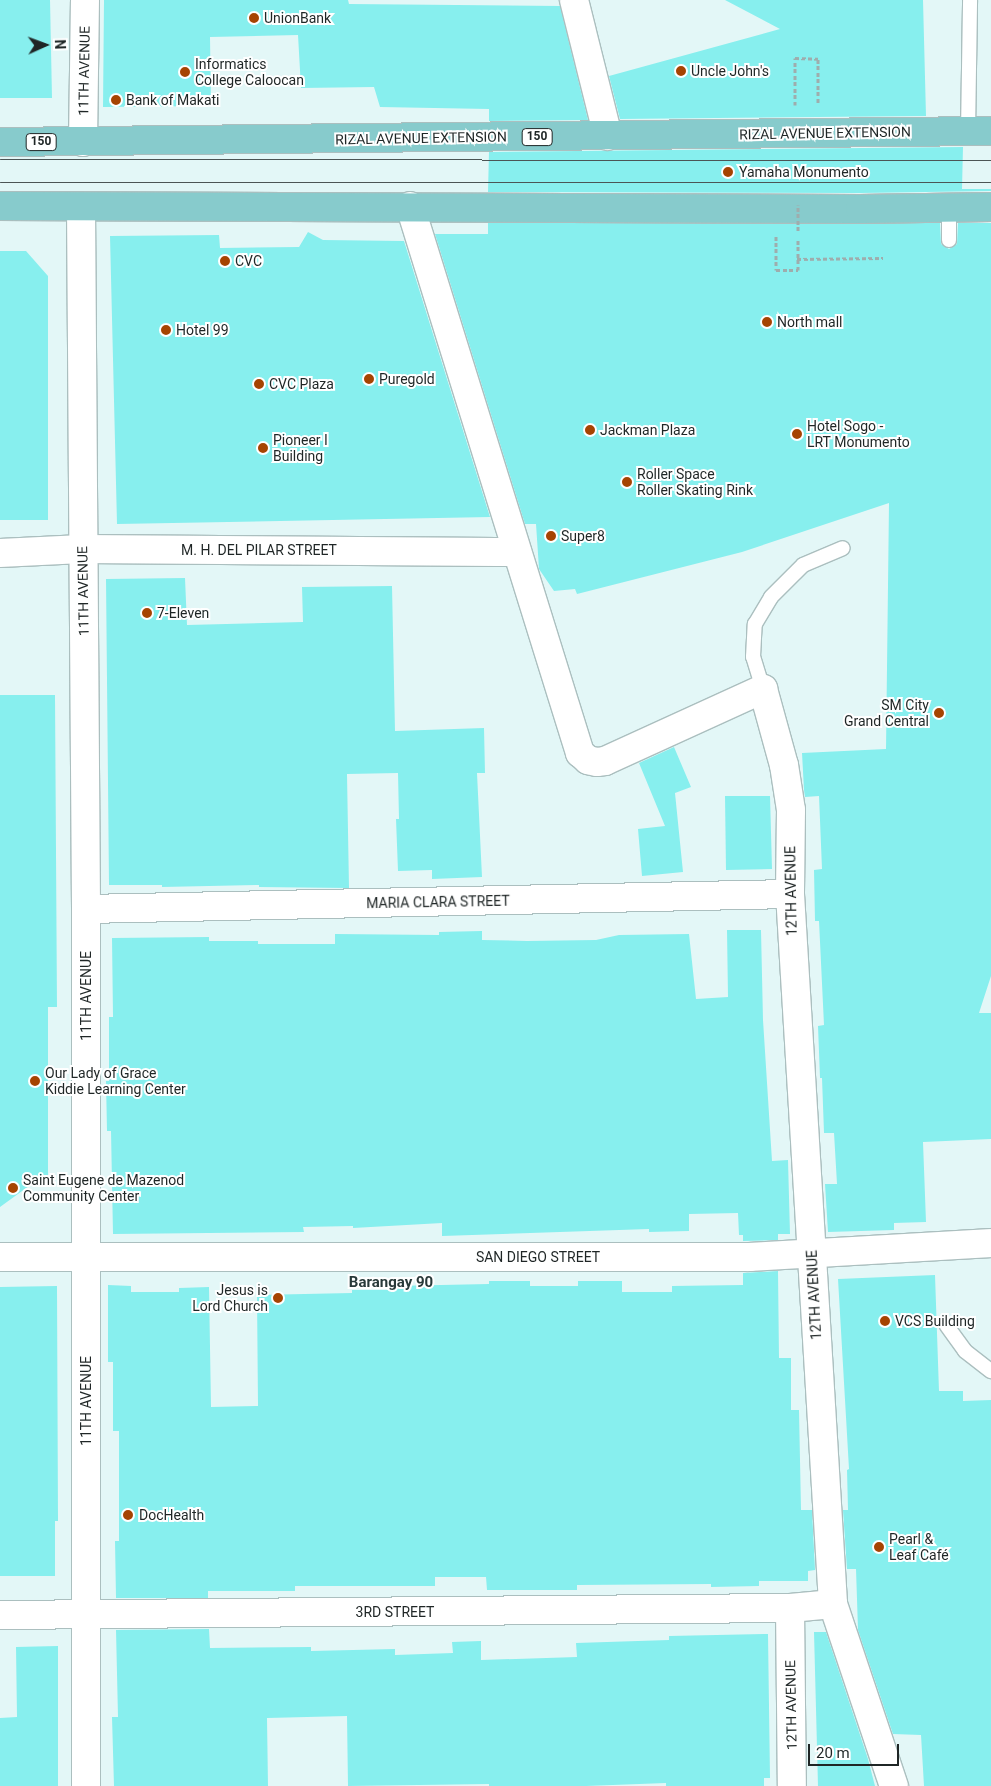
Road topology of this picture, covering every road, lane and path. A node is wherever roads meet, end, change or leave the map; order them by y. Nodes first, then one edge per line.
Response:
1 (86, 0) edge
2 (574, 0) edge
3 (970, 0) edge
4 (795, 110) dead end
5 (980, 132) edge
6 (818, 134) junction
7 (608, 136) junction
8 (0, 142) edge
9 (83, 142) junction
10 (0, 206) edge
11 (82, 206) junction
12 (410, 206) junction
13 (787, 207) junction
14 (991, 207) edge
15 (949, 208) junction
16 (950, 240) dead end
17 (883, 258) dead end
18 (797, 259) junction
19 (843, 548) dead end
20 (82, 549) junction
21 (517, 552) junction
22 (0, 553) edge
23 (763, 689) junction
24 (790, 894) junction
25 (86, 909) junction
26 (991, 1243) edge
27 (812, 1255) junction
28 (0, 1257) edge
29 (85, 1258) junction
30 (947, 1326) dead end
31 (991, 1371) edge
32 (833, 1604) junction
33 (790, 1608) junction
34 (0, 1615) edge
35 (86, 1616) junction
36 (86, 1786) edge
37 (792, 1786) edge
38 (894, 1786) edge

1 - 9 street, 11TH AVENUE
2 - 7 street
3 - 5 lane
4 - 6 path
5 - 6 main road, RIZAL AVENUE EXTENSION / 150
6 - 7 main road, RIZAL AVENUE EXTENSION / 150
7 - 9 main road, RIZAL AVENUE EXTENSION / 150
8 - 9 main road, RIZAL AVENUE EXTENSION / 150
10 - 11 main road
11 - 12 main road
11 - 20 street, 11TH AVENUE
12 - 13 main road
12 - 21 street
13 - 15 main road
13 - 18 path, bridge
13 - 18 path
14 - 15 main road
15 - 16 lane
17 - 18 path
19 - 23 lane
20 - 21 street, M. H. DEL PILAR STREET
20 - 22 street, M. H. DEL PILAR STREET
20 - 25 street, 11TH AVENUE
21 - 23 street
23 - 24 street, 12TH AVENUE
24 - 25 street, MARIA CLARA STREET
24 - 27 street, 12TH AVENUE
25 - 29 street, 11TH AVENUE
26 - 27 street, SAN DIEGO STREET
27 - 29 street, SAN DIEGO STREET
27 - 32 street, 12TH AVENUE
28 - 29 street, SAN DIEGO STREET
29 - 35 street, 11TH AVENUE
30 - 31 lane
32 - 33 street
32 - 38 street, 12TH AVENUE
33 - 35 street, 3RD STREET
33 - 37 street, 12TH AVENUE
34 - 35 street, 3RD STREET
35 - 36 street, 11TH AVENUE

